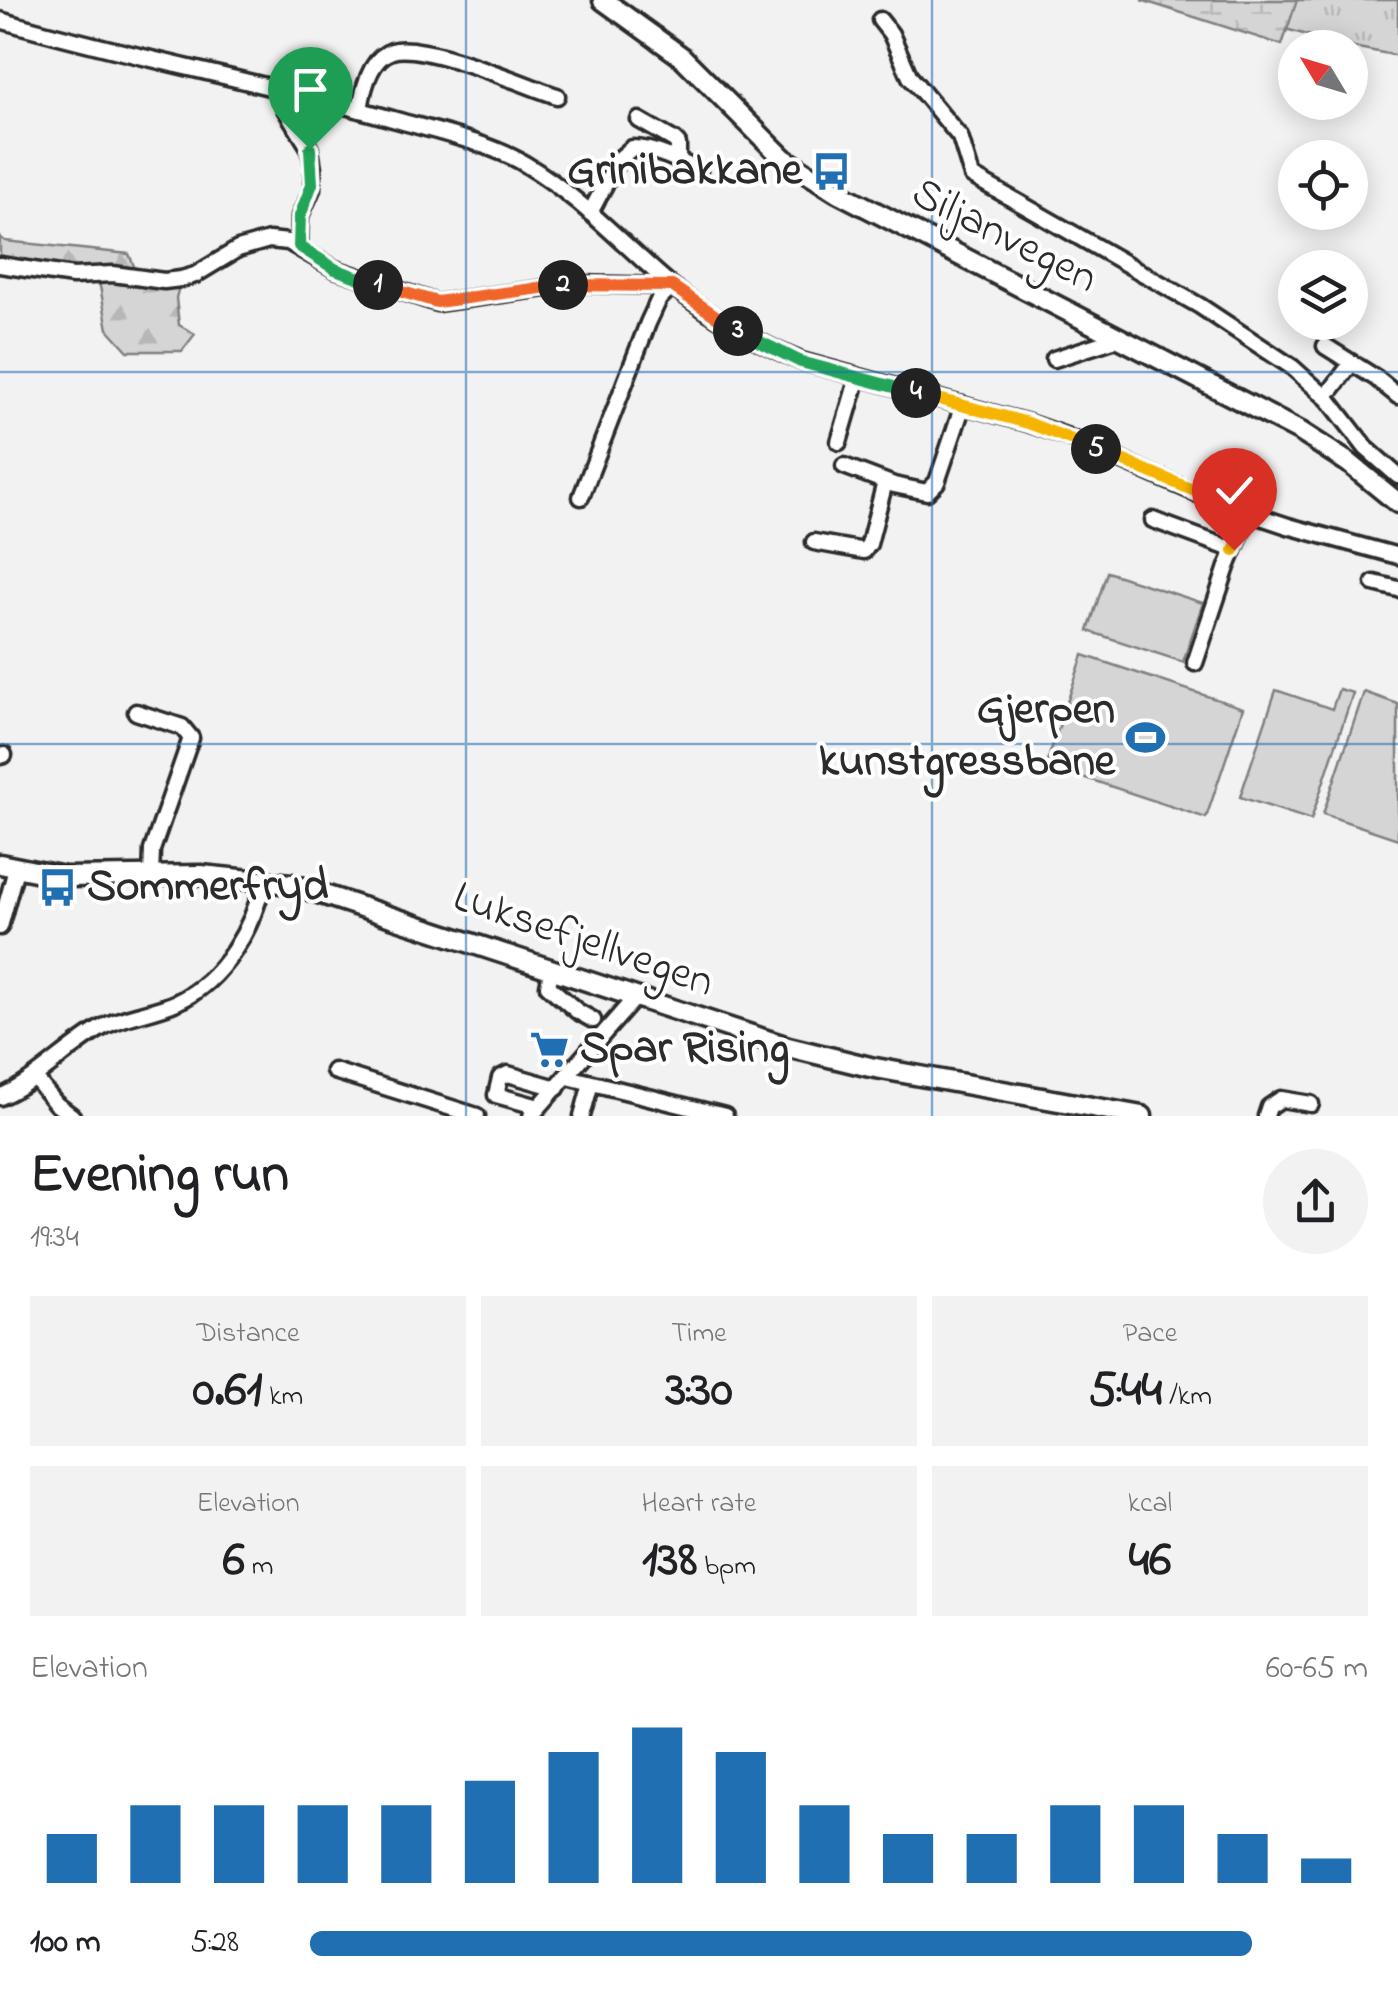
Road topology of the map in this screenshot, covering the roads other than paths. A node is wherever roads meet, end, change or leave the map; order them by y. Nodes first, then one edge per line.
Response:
1 (603, 0) edge
2 (0, 20) edge
3 (880, 20) dead end
4 (288, 92) junction
5 (558, 96) dead end
6 (360, 110) junction
7 (640, 120) dead end
8 (678, 160) junction
9 (699, 171) dead end
10 (590, 213) junction
11 (299, 246) junction
12 (0, 265) edge
13 (672, 286) junction
14 (1119, 338) junction
15 (1325, 346) dead end
16 (1054, 359) dead end
17 (1351, 364) junction
18 (858, 377) junction
19 (1332, 389) dead end
20 (1398, 396) edge
21 (963, 406) junction
22 (839, 442) dead end
23 (844, 466) dead end
24 (1398, 476) edge
25 (886, 482) junction
26 (581, 497) dead end
27 (1397, 500) edge
28 (1249, 514) junction
29 (1153, 520) dead end
30 (814, 542) dead end
31 (1234, 550) junction
32 (1398, 556) edge
33 (1374, 583) dead end
34 (1398, 589) edge
35 (1196, 663) dead end
36 (136, 712) dead end
37 (8, 867) edge
38 (152, 877) junction
39 (264, 879) junction
40 (0, 927) edge
41 (552, 971) junction
42 (634, 999) junction
43 (593, 1020) dead end
44 (334, 1072) dead end
45 (36, 1078) junction
46 (562, 1083) junction
47 (591, 1083) junction
48 (0, 1097) edge
49 (1311, 1104) dead end
50 (535, 1111) edge
51 (72, 1116) edge
52 (477, 1116) edge
53 (582, 1116) edge
54 (725, 1116) edge
55 (1142, 1116) edge
56 (1266, 1116) edge

1 - 14 main road, Siljanvegen
2 - 4 street
3 - 24 street
4 - 6 street
4 - 11 street
5 - 6 street
6 - 10 street
7 - 8 street
8 - 9 street
8 - 10 street
10 - 13 street
11 - 12 street
11 - 13 street
13 - 18 street
13 - 26 street
14 - 16 street
14 - 27 main road, Siljanvegen
15 - 17 street
17 - 19 street
17 - 20 street
18 - 21 street
18 - 22 street
21 - 25 street
21 - 28 street
23 - 25 street
25 - 30 street
28 - 31 street
28 - 32 street
29 - 31 street
31 - 35 street
33 - 34 street
36 - 38 street
37 - 38 main road, Luksefjellvegen
37 - 40 street
38 - 39 main road, Luksefjellvegen
39 - 41 main road, Luksefjellvegen
39 - 45 street
41 - 42 main road, Luksefjellvegen
41 - 43 street
42 - 46 street
42 - 55 main road, Luksefjellvegen
44 - 52 street
45 - 48 street
45 - 51 street
46 - 47 street
46 - 50 street
46 - 50 street
47 - 53 street
47 - 54 street
49 - 56 street

